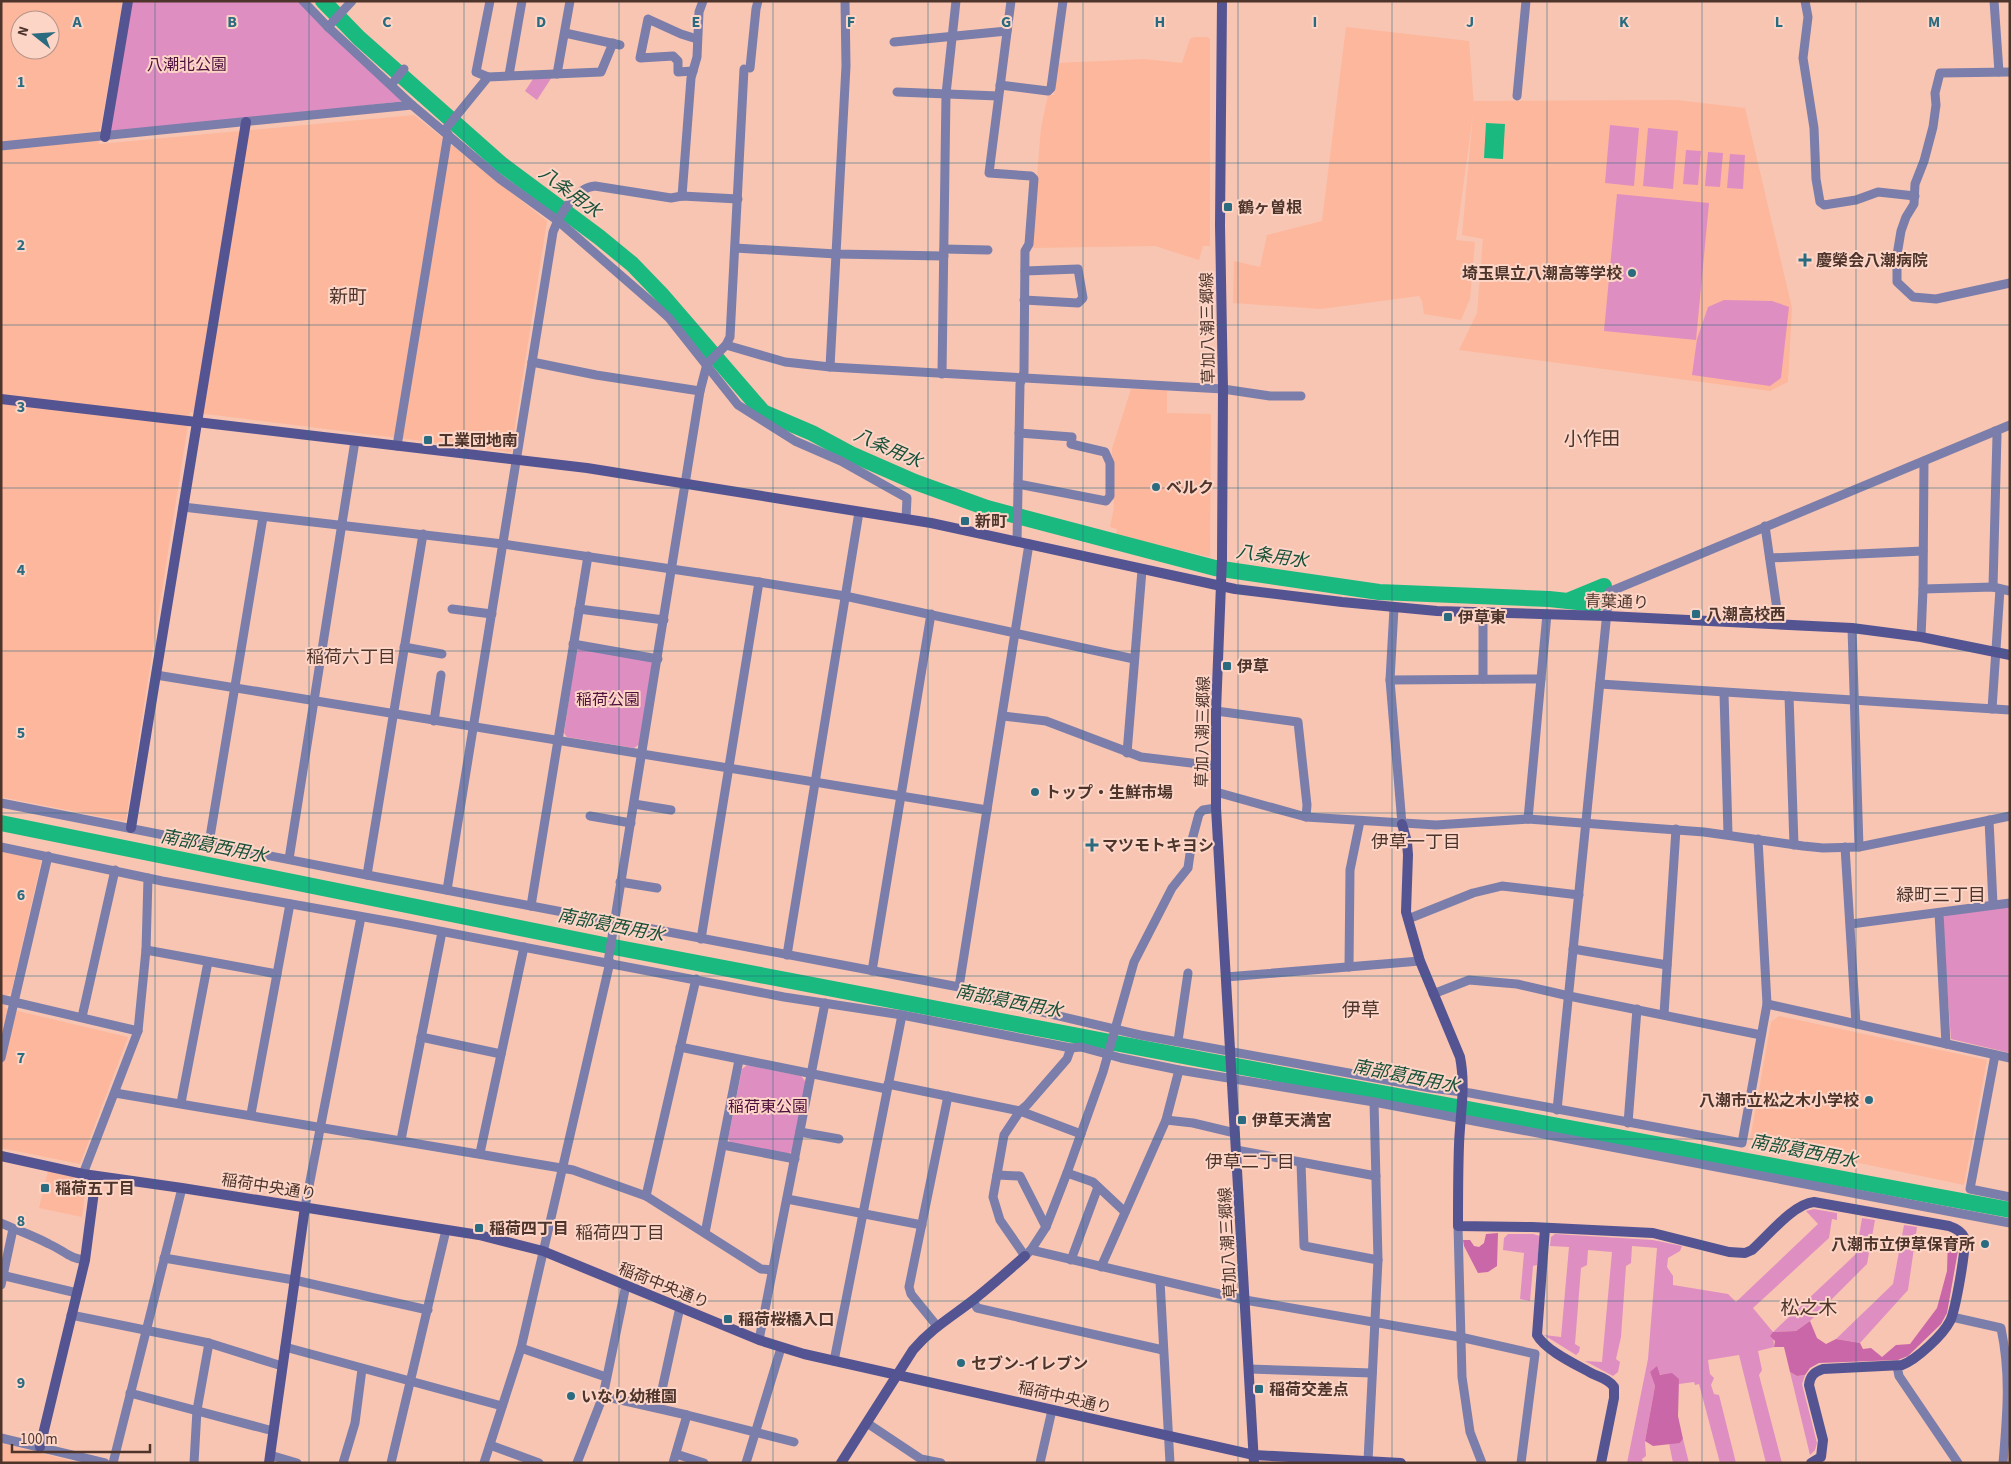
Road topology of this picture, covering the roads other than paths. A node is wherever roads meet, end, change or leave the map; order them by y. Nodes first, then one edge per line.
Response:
1 (128, 1) edge
2 (303, 1) edge
3 (490, 1) edge
4 (522, 1) edge
5 (570, 1) edge
6 (703, 1) edge
7 (758, 1) edge
8 (845, 1) edge
9 (956, 1) edge
10 (1012, 1) edge
11 (1063, 1) edge
12 (1222, 1) edge
13 (1526, 1) edge
14 (1805, 1) edge
15 (1994, 1) edge
16 (349, 4) edge
17 (330, 24) junction
18 (1007, 32) junction
19 (565, 33) junction
20 (952, 36) junction
21 (697, 39) junction
22 (894, 42) dead end
23 (404, 69) dead end
24 (693, 71) junction
25 (1999, 72) junction
26 (2010, 72) edge
27 (557, 74) junction
28 (509, 76) junction
29 (488, 77) junction
30 (393, 82) junction
31 (1000, 85) junction
32 (897, 92) dead end
33 (946, 94) junction
34 (998, 96) junction
35 (1517, 96) dead end
36 (412, 105) junction
37 (246, 122) junction
38 (446, 131) junction
39 (105, 137) junction
40 (1, 146) edge
41 (682, 196) junction
42 (1914, 196) junction
43 (738, 199) junction
44 (557, 220) junction
45 (734, 248) junction
46 (988, 250) dead end
47 (944, 253) junction
48 (836, 254) junction
49 (1024, 271) junction
50 (2010, 283) edge
51 (1024, 300) junction
52 (726, 345) junction
53 (532, 362) junction
54 (707, 364) junction
55 (830, 367) junction
56 (942, 374) junction
57 (1022, 378) junction
58 (1223, 389) junction
59 (700, 391) junction
60 (1301, 396) dead end
61 (1, 399) edge
62 (198, 422) junction
63 (2010, 425) edge
64 (1995, 431) junction
65 (1019, 433) junction
66 (355, 441) junction
67 (397, 446) junction
68 (516, 460) junction
69 (1924, 460) junction
70 (686, 484) junction
71 (1018, 484) junction
72 (183, 507) junction
73 (859, 512) junction
74 (264, 517) junction
75 (906, 519) junction
76 (343, 525) junction
77 (1765, 526) junction
78 (423, 534) junction
79 (1017, 542) junction
80 (503, 544) junction
81 (1030, 544) junction
82 (1923, 551) junction
83 (588, 556) junction
84 (1770, 558) junction
85 (672, 568) junction
86 (1142, 570) junction
87 (760, 582) junction
88 (1222, 587) junction
89 (1996, 588) junction
90 (1924, 589) junction
91 (2010, 591) edge
92 (845, 596) junction
93 (1394, 608) junction
94 (452, 609) dead end
95 (579, 609) junction
96 (1483, 612) junction
97 (492, 614) junction
98 (931, 614) junction
99 (1547, 614) junction
100 (1607, 616) junction
101 (664, 620) junction
102 (1779, 623) junction
103 (1852, 628) junction
104 (1016, 633) junction
105 (1921, 637) junction
106 (573, 644) junction
107 (404, 647) junction
108 (1996, 651) junction
109 (442, 654) dead end
110 (2010, 655) edge
111 (658, 658) junction
112 (1134, 659) junction
113 (156, 675) junction
114 (441, 676) dead end
115 (1483, 679) junction
116 (1541, 679) junction
117 (1390, 680) junction
118 (1600, 684) junction
119 (235, 688) junction
120 (1724, 693) junction
121 (1789, 696) junction
122 (315, 700) junction
123 (1854, 700) junction
124 (1992, 709) junction
125 (2010, 710) edge
126 (1216, 711) junction
127 (394, 714) junction
128 (1003, 716) junction
129 (434, 721) junction
130 (473, 726) junction
131 (557, 740) junction
132 (1127, 753) junction
133 (642, 754) junction
134 (1216, 766) junction
135 (729, 768) junction
136 (816, 782) junction
137 (1216, 792) junction
138 (901, 797) junction
139 (1, 803) edge
140 (634, 804) junction
141 (1216, 808) junction
142 (671, 810) dead end
143 (987, 810) junction
144 (590, 816) dead end
145 (2010, 816) edge
146 (1306, 817) junction
147 (1528, 818) junction
148 (1989, 820) junction
149 (1360, 821) junction
150 (630, 822) junction
151 (1586, 823) junction
152 (1402, 824) junction
153 (131, 828) junction
154 (1676, 829) junction
155 (1728, 834) junction
156 (1758, 839) junction
157 (209, 843) junction
158 (1794, 845) junction
159 (1, 847) edge
160 (1846, 847) junction
161 (1859, 847) junction
162 (48, 856) junction
163 (289, 859) junction
164 (115, 870) junction
165 (367, 875) junction
166 (148, 878) junction
167 (620, 882) junction
168 (657, 888) dead end
169 (447, 890) junction
170 (1579, 895) junction
171 (2010, 903) edge
172 (290, 904) junction
173 (1993, 904) junction
174 (531, 906) junction
175 (1938, 913) junction
176 (360, 917) junction
177 (1408, 919) junction
178 (613, 922) junction
179 (1851, 924) junction
180 (442, 932) junction
181 (701, 939) junction
182 (524, 947) junction
183 (1574, 949) junction
184 (146, 950) junction
185 (787, 955) junction
186 (1420, 961) junction
187 (208, 962) junction
188 (609, 962) junction
189 (1667, 965) junction
190 (1349, 967) junction
191 (872, 971) junction
192 (1188, 973) dead end
193 (277, 974) junction
194 (1226, 977) junction
195 (696, 979) junction
196 (959, 987) junction
197 (1433, 994) junction
198 (1569, 996) junction
199 (1, 999) edge
200 (14, 1002) junction
201 (825, 1003) junction
202 (1767, 1004) junction
203 (1637, 1009) junction
204 (1664, 1014) junction
205 (902, 1016) junction
206 (82, 1018) junction
207 (1856, 1024) junction
208 (138, 1031) junction
209 (1115, 1032) junction
210 (1761, 1035) junction
211 (421, 1037) junction
212 (1178, 1041) junction
213 (1946, 1044) junction
214 (680, 1047) junction
215 (1071, 1048) junction
216 (1109, 1051) junction
217 (501, 1054) junction
218 (1230, 1054) junction
219 (1994, 1055) junction
220 (1, 1058) edge
221 (2010, 1058) edge
222 (739, 1060) junction
223 (1179, 1070) junction
224 (811, 1074) junction
225 (1232, 1075) junction
226 (888, 1087) junction
227 (115, 1093) junction
228 (1463, 1094) junction
229 (948, 1096) junction
230 (1374, 1102) junction
231 (180, 1103) junction
232 (1557, 1110) junction
233 (1020, 1111) junction
234 (251, 1114) junction
235 (1461, 1116) junction
236 (1166, 1120) junction
237 (1628, 1123) junction
238 (321, 1127) junction
239 (800, 1132) junction
240 (1235, 1133) junction
241 (1081, 1134) junction
242 (839, 1139) dead end
243 (400, 1140) junction
244 (723, 1145) junction
245 (1236, 1150) junction
246 (480, 1153) junction
247 (1, 1156) edge
248 (795, 1159) junction
249 (1300, 1162) junction
250 (563, 1167) junction
251 (1067, 1173) junction
252 (83, 1174) junction
253 (997, 1175) junction
254 (96, 1176) junction
255 (1376, 1176) junction
256 (1098, 1187) junction
257 (182, 1188) junction
258 (646, 1196) junction
259 (2010, 1197) edge
260 (787, 1199) junction
261 (306, 1207) junction
262 (1125, 1212) junction
263 (863, 1213) junction
264 (1, 1223) edge
265 (2010, 1223) edge
266 (922, 1225) junction
267 (1458, 1226) junction
268 (1046, 1227) junction
269 (13, 1228) junction
270 (1545, 1228) junction
271 (446, 1230) junction
272 (705, 1233) junction
273 (543, 1251) junction
274 (1028, 1253) junction
275 (164, 1258) junction
276 (85, 1260) junction
277 (1071, 1260) junction
278 (1378, 1260) junction
279 (1101, 1267) junction
280 (772, 1270) junction
281 (2, 1275) edge
282 (294, 1280) junction
283 (1160, 1281) junction
284 (1, 1285) edge
285 (626, 1286) junction
286 (77, 1292) junction
287 (973, 1300) junction
288 (1245, 1300) junction
289 (680, 1307) junction
290 (428, 1310) junction
291 (71, 1316) junction
292 (1952, 1317) junction
293 (1374, 1321) junction
294 (936, 1326) junction
295 (145, 1330) junction
296 (1460, 1337) junction
297 (760, 1340) junction
298 (209, 1343) junction
299 (285, 1347) junction
300 (521, 1348) junction
301 (781, 1348) junction
302 (1163, 1350) junction
303 (2008, 1351) edge
304 (834, 1361) junction
305 (282, 1366) junction
306 (1897, 1366) junction
307 (362, 1369) junction
308 (1249, 1369) junction
309 (1372, 1374) junction
310 (897, 1375) junction
311 (606, 1377) junction
312 (411, 1381) junction
313 (130, 1392) junction
314 (602, 1396) junction
315 (502, 1406) junction
316 (658, 1408) junction
317 (197, 1410) junction
318 (1052, 1410) junction
319 (687, 1415) junction
320 (867, 1423) junction
321 (273, 1431) junction
322 (756, 1431) junction
323 (1169, 1436) junction
324 (1, 1438) edge
325 (794, 1442) dead end
326 (490, 1445) junction
327 (40, 1448) junction
328 (674, 1458) edge
329 (269, 1459) edge
330 (1254, 1459) edge
331 (920, 1461) edge
332 (1368, 1461) junction
333 (1357, 1462) edge
334 (106, 1463) edge
335 (113, 1463) edge
336 (194, 1463) edge
337 (297, 1463) edge
338 (343, 1463) edge
339 (391, 1463) edge
340 (484, 1463) edge
341 (539, 1463) edge
342 (577, 1463) edge
343 (704, 1463) edge
344 (746, 1463) edge
345 (841, 1463) edge
346 (941, 1463) edge
347 (1040, 1463) edge
348 (1170, 1463) edge
349 (1401, 1463) edge
350 (1482, 1463) edge
351 (1521, 1463) edge
352 (1600, 1463) edge
353 (1812, 1463) edge
354 (1958, 1463) edge
355 (2003, 1463) edge

1 - 39 street
2 - 17 street
3 - 29 street
4 - 28 street
5 - 19 street
6 - 21 street
7 - 43 street
8 - 48 street
9 - 20 street
10 - 18 street
11 - 31 street
12 - 58 street, 草加八潮三郷線
13 - 35 street
14 - 42 street
15 - 25 street
16 - 17 street
17 - 30 street
18 - 20 street
18 - 31 street
19 - 27 street
19 - 27 street
20 - 22 street
20 - 33 street
21 - 24 street
21 - 24 street
23 - 30 street
24 - 41 street
25 - 26 street
25 - 42 street
27 - 28 street
28 - 29 street
29 - 38 street
30 - 36 street
31 - 34 street
32 - 33 street
33 - 34 street
33 - 47 street
34 - 49 street
36 - 37 street
36 - 38 street
37 - 39 street
37 - 62 street
38 - 44 street
38 - 67 street
39 - 40 street
41 - 43 street
41 - 44 street
42 - 50 street
43 - 45 street
44 - 53 street
44 - 54 street
45 - 48 street
45 - 52 street
46 - 47 street
47 - 48 street
47 - 56 street
48 - 55 street
49 - 51 street
49 - 51 street
51 - 57 street
52 - 54 street
52 - 55 street
53 - 59 street
53 - 68 street
54 - 59 street
54 - 75 street
55 - 56 street
56 - 57 street
57 - 58 street
57 - 65 street
58 - 60 street
58 - 88 street, 草加八潮三郷線
59 - 70 street
61 - 62 street, 青葉通り
62 - 66 street, 青葉通り
62 - 72 street
63 - 64 street
64 - 69 street
64 - 89 street
65 - 71 street
65 - 71 street
66 - 67 street, 青葉通り
66 - 76 street
67 - 68 street, 青葉通り
68 - 70 street, 青葉通り
68 - 80 street
69 - 77 street
69 - 82 street
70 - 73 street, 青葉通り
70 - 85 street
71 - 79 street
72 - 74 street
72 - 113 street
73 - 75 street, 青葉通り
73 - 92 street
74 - 76 street
74 - 119 street
75 - 79 street, 青葉通り
76 - 78 street
76 - 122 street
77 - 84 street
77 - 100 street
78 - 80 street
78 - 107 street
79 - 81 street, 青葉通り
80 - 83 street
80 - 97 street
81 - 86 street, 青葉通り
81 - 104 street
82 - 84 street
82 - 90 street
83 - 85 street
83 - 95 street
84 - 102 street
85 - 87 street
85 - 101 street
86 - 88 street, 青葉通り
86 - 112 street
87 - 92 street
87 - 135 street
88 - 93 street, 青葉通り
88 - 126 street, 草加八潮三郷線
89 - 90 street
89 - 91 street
89 - 108 street
90 - 105 street
92 - 98 street
92 - 136 street
93 - 96 street, 青葉通り
93 - 117 street
94 - 97 street
95 - 101 street
95 - 106 street
96 - 99 street, 青葉通り
96 - 115 street
97 - 130 street
98 - 104 street
98 - 138 street
99 - 100 street, 青葉通り
99 - 116 street
100 - 102 street, 青葉通り
100 - 118 street
101 - 111 street
102 - 103 street, 青葉通り
103 - 105 street, 青葉通り
103 - 123 street
104 - 112 street
104 - 128 street
105 - 108 street, 青葉通り
106 - 111 street
106 - 131 street
107 - 109 street
107 - 127 street
108 - 110 street, 青葉通り
108 - 124 street
111 - 133 street
112 - 132 street
113 - 119 street
113 - 153 street
114 - 129 street
115 - 116 street
115 - 117 street
116 - 147 street
117 - 152 street
118 - 120 street
118 - 151 street
119 - 122 street
119 - 157 street
120 - 121 street
120 - 155 street
121 - 123 street
121 - 158 street
122 - 127 street
122 - 163 street
123 - 124 street
123 - 161 street
124 - 125 street
126 - 134 street, 草加八潮三郷線
126 - 146 street
127 - 129 street
127 - 165 street
128 - 132 street
128 - 143 street
129 - 130 street
130 - 131 street
130 - 169 street
131 - 133 street
131 - 174 street
132 - 134 street
133 - 135 street
133 - 140 street
134 - 137 street, 草加八潮三郷線
135 - 136 street
135 - 181 street
136 - 138 street
136 - 185 street
137 - 141 street, 草加八潮三郷線
137 - 146 street
138 - 143 street
138 - 191 street
139 - 153 street
140 - 142 street
140 - 150 street
141 - 194 street, 草加八潮三郷線
141 - 209 street
143 - 196 street
144 - 150 street
145 - 148 street
146 - 149 street
147 - 151 street
147 - 152 street
148 - 161 street
148 - 173 street
149 - 152 street
149 - 190 street
150 - 167 street
151 - 154 street
151 - 170 street
152 - 177 street
153 - 157 street
154 - 155 street
154 - 189 street
155 - 156 street
156 - 158 street
156 - 202 street
157 - 163 street
158 - 160 street
159 - 162 street
160 - 161 street
160 - 179 street
162 - 164 street
162 - 200 street
163 - 165 street
164 - 166 street
164 - 206 street
165 - 169 street
166 - 172 street
166 - 184 street
167 - 168 street
167 - 178 street
169 - 174 street
170 - 177 street
170 - 183 street
171 - 173 street
172 - 176 street
172 - 193 street
173 - 175 street
174 - 178 street
175 - 179 street
175 - 213 street
176 - 180 street
176 - 238 street
177 - 186 street
178 - 181 street
178 - 188 street
179 - 207 street
180 - 182 street
180 - 211 street
181 - 185 street
182 - 188 street
182 - 217 street
183 - 189 street
183 - 198 street
184 - 187 street
184 - 208 street
185 - 191 street
186 - 190 street
186 - 197 street
187 - 193 street
187 - 231 street
188 - 195 street
188 - 250 street
189 - 204 street
190 - 194 street
191 - 196 street
192 - 212 street
193 - 234 street
194 - 218 street, 草加八潮三郷線
195 - 201 street
195 - 214 street
196 - 209 street
197 - 198 street
197 - 228 street
198 - 203 street
198 - 232 street
199 - 200 street
200 - 206 street
200 - 220 street
201 - 205 street
201 - 224 street
202 - 207 street
202 - 210 street
203 - 204 street
203 - 237 street
204 - 210 street
205 - 215 street
205 - 226 street
206 - 208 street
207 - 213 street
208 - 227 street
209 - 212 street
209 - 216 street
210 - 237 street
211 - 217 street
211 - 243 street
212 - 218 street
213 - 219 street
214 - 222 street
214 - 258 street
215 - 216 street
215 - 233 street
216 - 223 street
216 - 241 street
217 - 246 street
218 - 225 street, 草加八潮三郷線
218 - 228 street
219 - 221 street
219 - 259 street
222 - 224 street
222 - 244 street
223 - 225 street
223 - 236 street
224 - 226 street
224 - 239 street
225 - 230 street
225 - 240 street, 草加八潮三郷線
226 - 229 street
226 - 263 street
227 - 231 street
227 - 252 street
228 - 232 street
228 - 235 street
229 - 233 street
229 - 266 street
230 - 235 street
230 - 255 street
231 - 234 street
232 - 237 street
233 - 241 street
233 - 253 street
234 - 238 street
235 - 265 street
235 - 267 street
236 - 240 street
236 - 262 street
238 - 243 street
238 - 261 street
239 - 242 street
239 - 248 street
240 - 245 street, 草加八潮三郷線
241 - 251 street
243 - 246 street
244 - 248 street
244 - 272 street
245 - 249 street
245 - 288 street, 草加八潮三郷線
246 - 250 street
247 - 252 street, 稲荷中央通り
248 - 260 street
249 - 255 street
249 - 278 street
250 - 258 street
250 - 273 street
251 - 256 street
251 - 268 street
252 - 254 street, 稲荷中央通り
253 - 268 street
253 - 274 street
254 - 257 street, 稲荷中央通り
254 - 276 street
255 - 278 street
256 - 262 street
256 - 277 street
257 - 261 street, 稲荷中央通り
257 - 275 street
258 - 272 street
260 - 263 street
260 - 280 street
261 - 271 street, 稲荷中央通り
261 - 282 street
262 - 279 street
263 - 266 street
263 - 304 street
264 - 269 street
266 - 294 street
267 - 270 street
267 - 296 street
268 - 274 street
269 - 276 street
269 - 281 street
270 - 292 street
270 - 352 street
271 - 273 street, 稲荷中央通り
271 - 290 street
272 - 280 street
273 - 285 street, 稲荷中央通り
273 - 300 street
274 - 277 street
274 - 287 street
275 - 282 street
275 - 295 street
276 - 286 street
277 - 279 street
278 - 293 street
279 - 283 street
280 - 297 street
281 - 284 street
281 - 286 street
282 - 290 street
282 - 299 street
283 - 288 street
283 - 302 street
285 - 289 street, 稲荷中央通り
285 - 311 street
286 - 291 street
287 - 294 street
287 - 302 street
288 - 293 street
288 - 308 street, 草加八潮三郷線
289 - 297 street, 稲荷中央通り
289 - 316 street
290 - 312 street
291 - 295 street
291 - 327 street
292 - 303 street
292 - 306 street
293 - 296 street
293 - 309 street
294 - 310 street
295 - 298 street
295 - 313 street
296 - 350 street
296 - 351 street
297 - 301 street, 稲荷中央通り
298 - 305 street
298 - 317 street
299 - 305 street
299 - 307 street
300 - 311 street
300 - 315 street
301 - 304 street, 稲荷中央通り
301 - 322 street
302 - 323 street
303 - 355 street
304 - 310 street, 稲荷中央通り
305 - 321 street
306 - 353 street
306 - 354 street
307 - 312 street
307 - 338 street
308 - 309 street
308 - 330 street, 草加八潮三郷線
309 - 332 street
310 - 318 street, 稲荷中央通り
310 - 320 street
311 - 314 street
312 - 315 street
312 - 339 street
313 - 317 street
313 - 335 street
314 - 316 street
314 - 342 street
315 - 326 street
316 - 319 street
317 - 321 street
317 - 336 street
318 - 323 street, 稲荷中央通り
318 - 347 street
319 - 322 street
319 - 328 street
320 - 331 street
320 - 345 street
321 - 329 street
322 - 325 street
322 - 344 street
323 - 330 street, 稲荷中央通り
323 - 348 street
324 - 327 street
326 - 340 street
326 - 341 street
327 - 334 street
328 - 343 street
329 - 337 street
330 - 333 street, 稲荷中央通り
331 - 346 street
332 - 333 street, 稲荷中央通り
332 - 349 street, 稲荷中央通り

